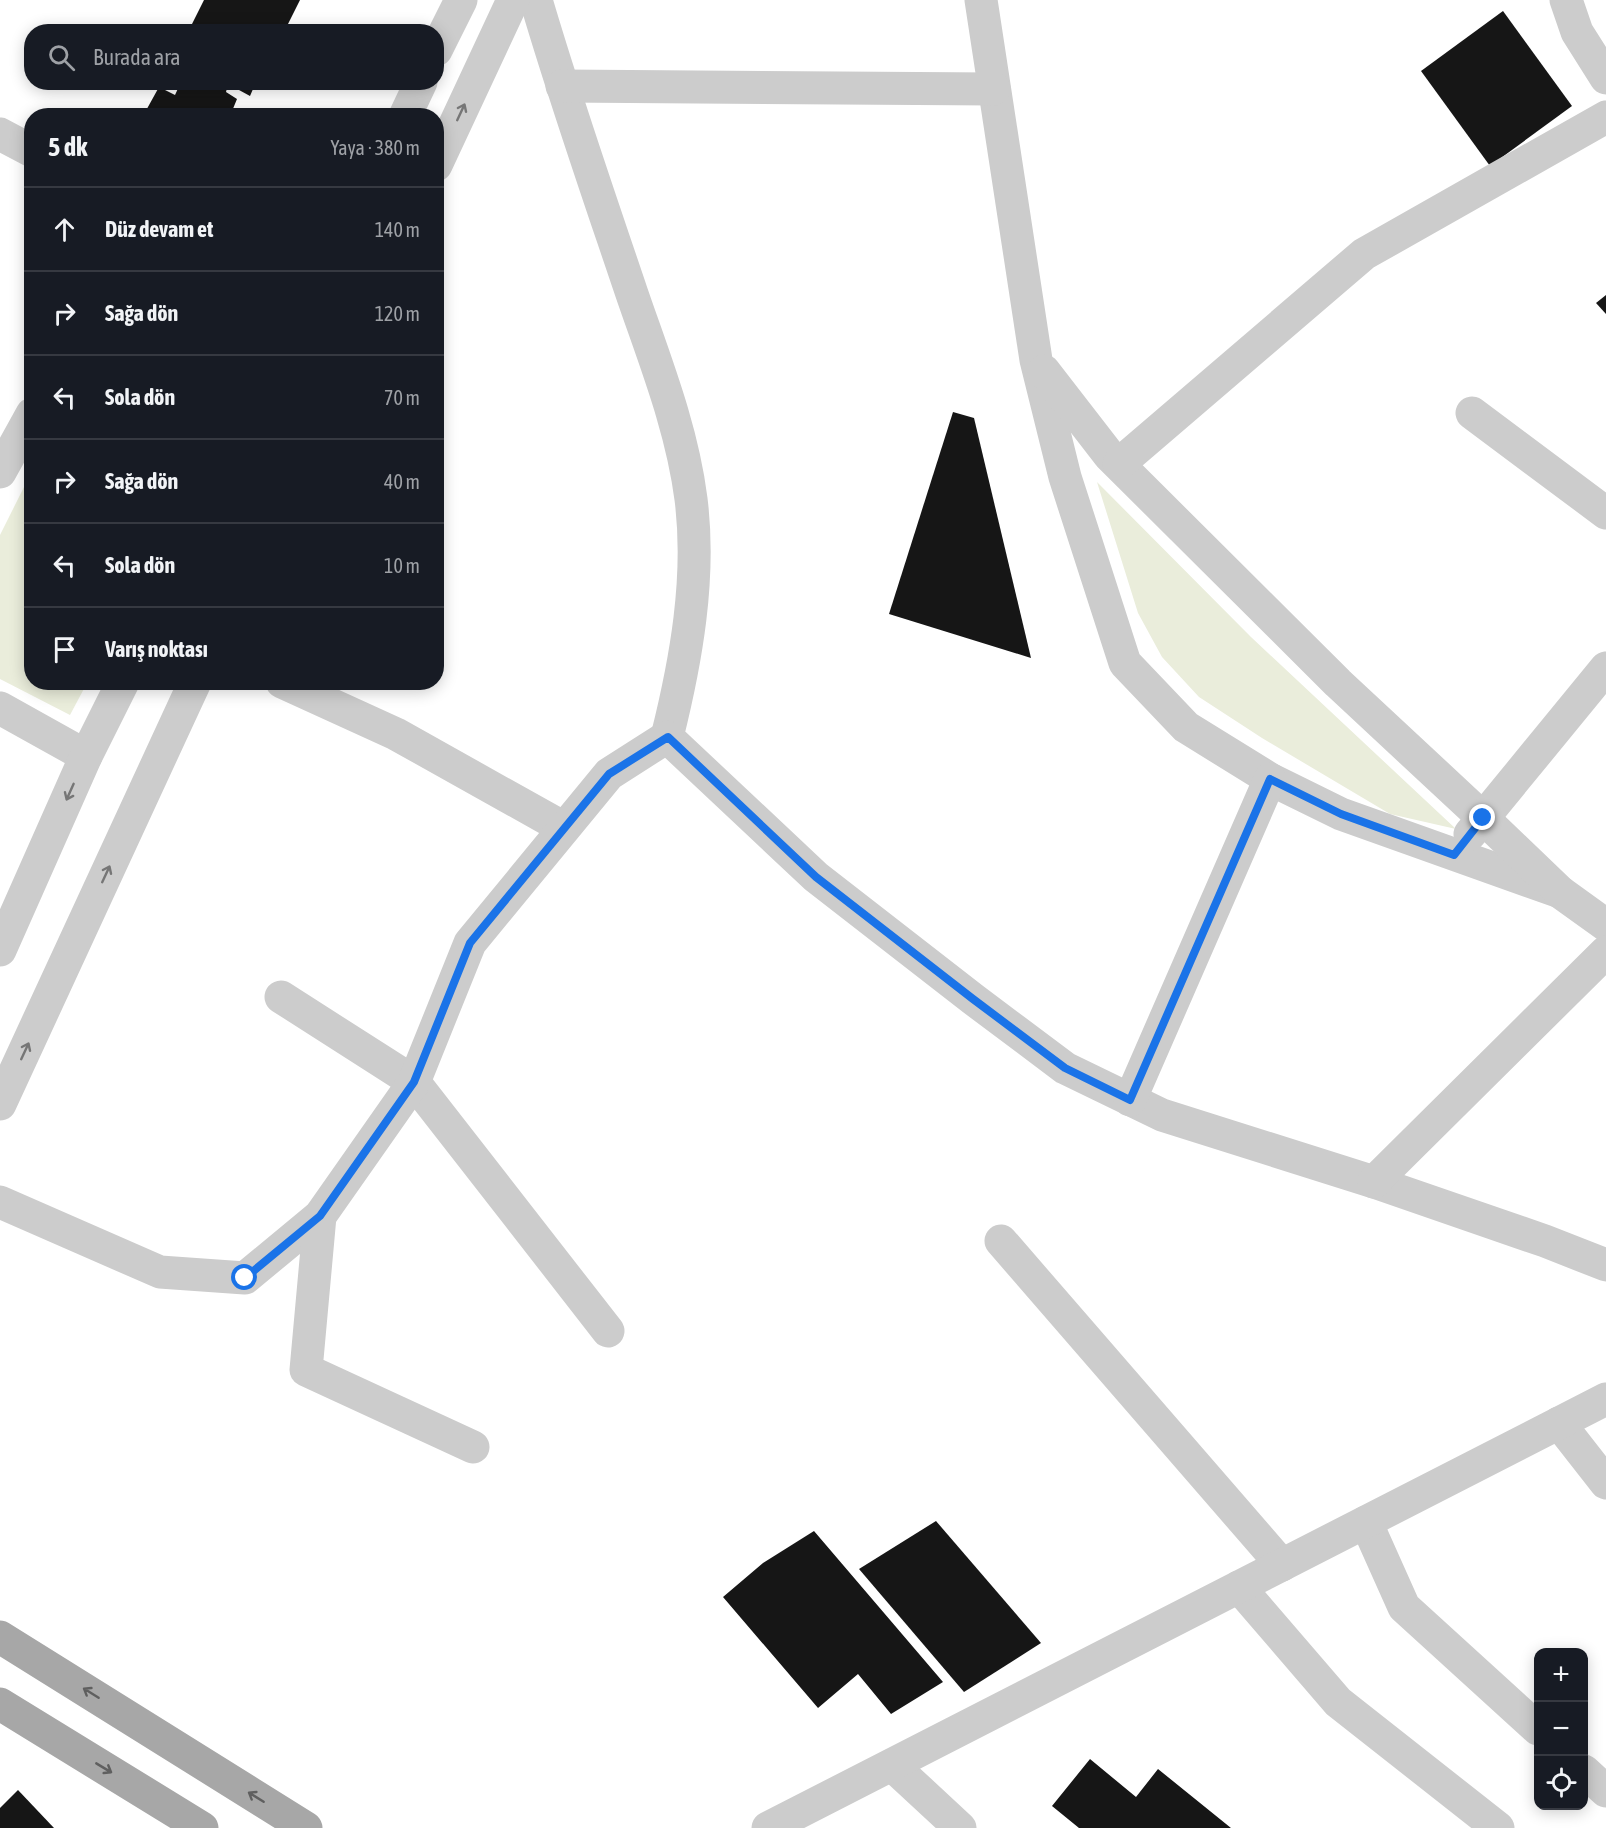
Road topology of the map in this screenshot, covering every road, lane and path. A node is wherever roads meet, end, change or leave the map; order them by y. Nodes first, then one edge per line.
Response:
1 (461, 0) edge
2 (513, 0) edge
3 (536, 0) edge
4 (981, 0) edge
5 (1566, 0) edge
6 (444, 34) edge
7 (1606, 78) edge
8 (562, 86) junction
9 (994, 89) junction
10 (417, 90) edge
11 (409, 108) edge
12 (1606, 117) edge
13 (0, 134) edge
14 (24, 147) edge
15 (444, 148) edge
16 (1036, 360) junction
17 (1472, 413) dead end
18 (24, 428) edge
19 (1119, 464) junction
20 (0, 472) edge
21 (1606, 513) edge
22 (1606, 668) edge
23 (119, 690) edge
24 (191, 690) edge
25 (300, 690) edge
26 (0, 708) edge
27 (668, 737) junction
28 (86, 756) junction
29 (1270, 779) junction
30 (1483, 818) junction
31 (564, 828) junction
32 (1454, 855) junction
33 (1560, 892) junction
34 (1606, 925) edge
35 (0, 950) edge
36 (1606, 952) edge
37 (281, 997) dead end
38 (414, 1082) junction
39 (1130, 1100) junction
40 (0, 1104) edge
41 (1374, 1182) junction
42 (0, 1202) edge
43 (320, 1216) junction
44 (1001, 1241) dead end
45 (1606, 1265) edge
46 (608, 1331) dead end
47 (1606, 1399) edge
48 (1559, 1423) junction
49 (473, 1447) dead end
50 (1606, 1483) edge
51 (1366, 1522) junction
52 (1282, 1565) junction
53 (1239, 1587) junction
54 (0, 1637) edge
55 (0, 1704) edge
56 (1534, 1724) edge
57 (892, 1765) junction
58 (1588, 1775) edge
59 (1606, 1791) edge
60 (202, 1828) edge
61 (306, 1828) edge
62 (768, 1828) edge
63 (960, 1828) edge
64 (1498, 1828) edge

1 - 6 street
15 -> 2 street
3 - 8 street
4 - 9 street
5 - 7 street
8 - 9 street
8 - 27 street
9 - 16 street
10 - 11 street
12 - 19 street
13 - 14 street
16 - 19 street
16 - 29 street
17 - 21 street
18 - 20 street
19 - 30 street
22 - 30 street
23 - 28 street
40 -> 24 street
25 - 31 street
26 - 28 street
27 - 31 street
27 - 39 street
28 -> 35 street
29 - 32 street
29 - 39 street
30 - 32 street
30 - 33 street
31 - 38 street
32 - 33 street
33 - 34 street
36 - 41 street
37 - 38 street
38 - 43 street
38 - 46 street
39 - 41 street
41 - 45 street
42 - 43 street
43 - 49 street
44 - 52 street
47 - 48 street
48 - 50 street
48 - 51 street
51 - 52 street
51 - 56 street
52 - 53 street
53 - 57 street
53 - 64 street
61 -> 54 main road
55 -> 60 main road
57 - 62 street
57 - 63 street
58 - 59 street

